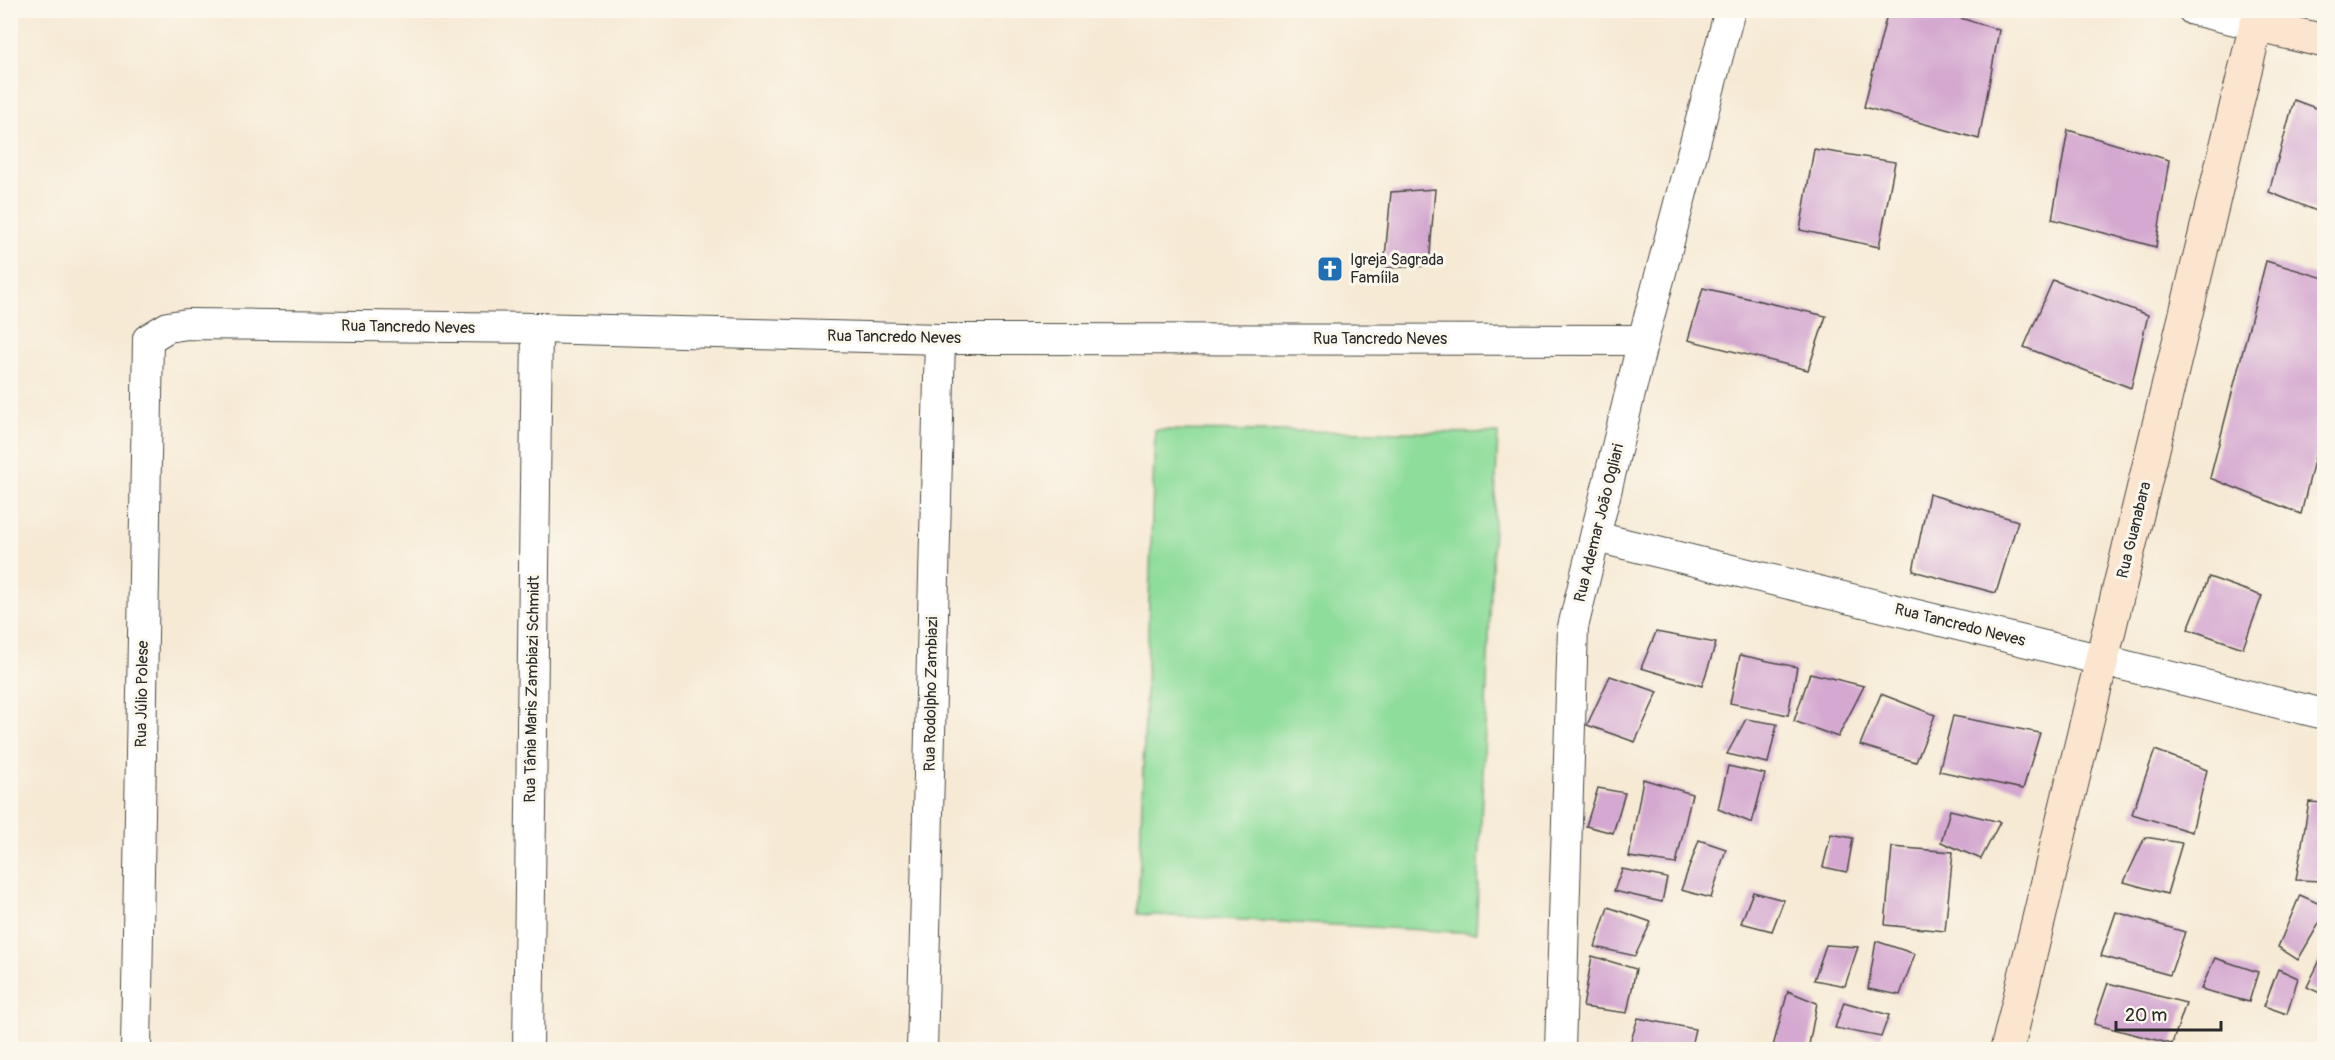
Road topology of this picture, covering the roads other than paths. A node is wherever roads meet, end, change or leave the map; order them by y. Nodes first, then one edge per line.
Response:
1 (1730, 10) edge
2 (2193, 10) edge
3 (2257, 18) edge
4 (2325, 41) edge
5 (537, 328) junction
6 (148, 339) joint
7 (940, 339) junction
8 (1643, 340) junction
9 (1596, 537) junction
10 (2102, 660) junction
11 (2325, 714) edge
12 (136, 1050) edge
13 (528, 1050) edge
14 (922, 1050) edge
15 (1560, 1050) edge
16 (2007, 1050) edge

1 - 8 street, Rua Ademar João Ogliari
2 - 3 street
3 - 4 street
3 - 10 street, Rua Guanabara
5 - 6 street, Rua Tancredo Neves
5 - 7 street, Rua Tancredo Neves
5 - 13 street, Rua Tânia Maris Zambiazi Schmidt
6 - 12 street, Rua Júlio Polese
7 - 8 street, Rua Tancredo Neves
7 - 14 street, Rua Rodolpho Zambiazi
8 - 9 street, Rua Ademar João Ogliari
9 - 10 street, Rua Tancredo Neves
9 - 15 street, Rua Ademar João Ogliari
10 - 11 street, Rua Tancredo Neves
10 - 16 street, Rua Guanabara

